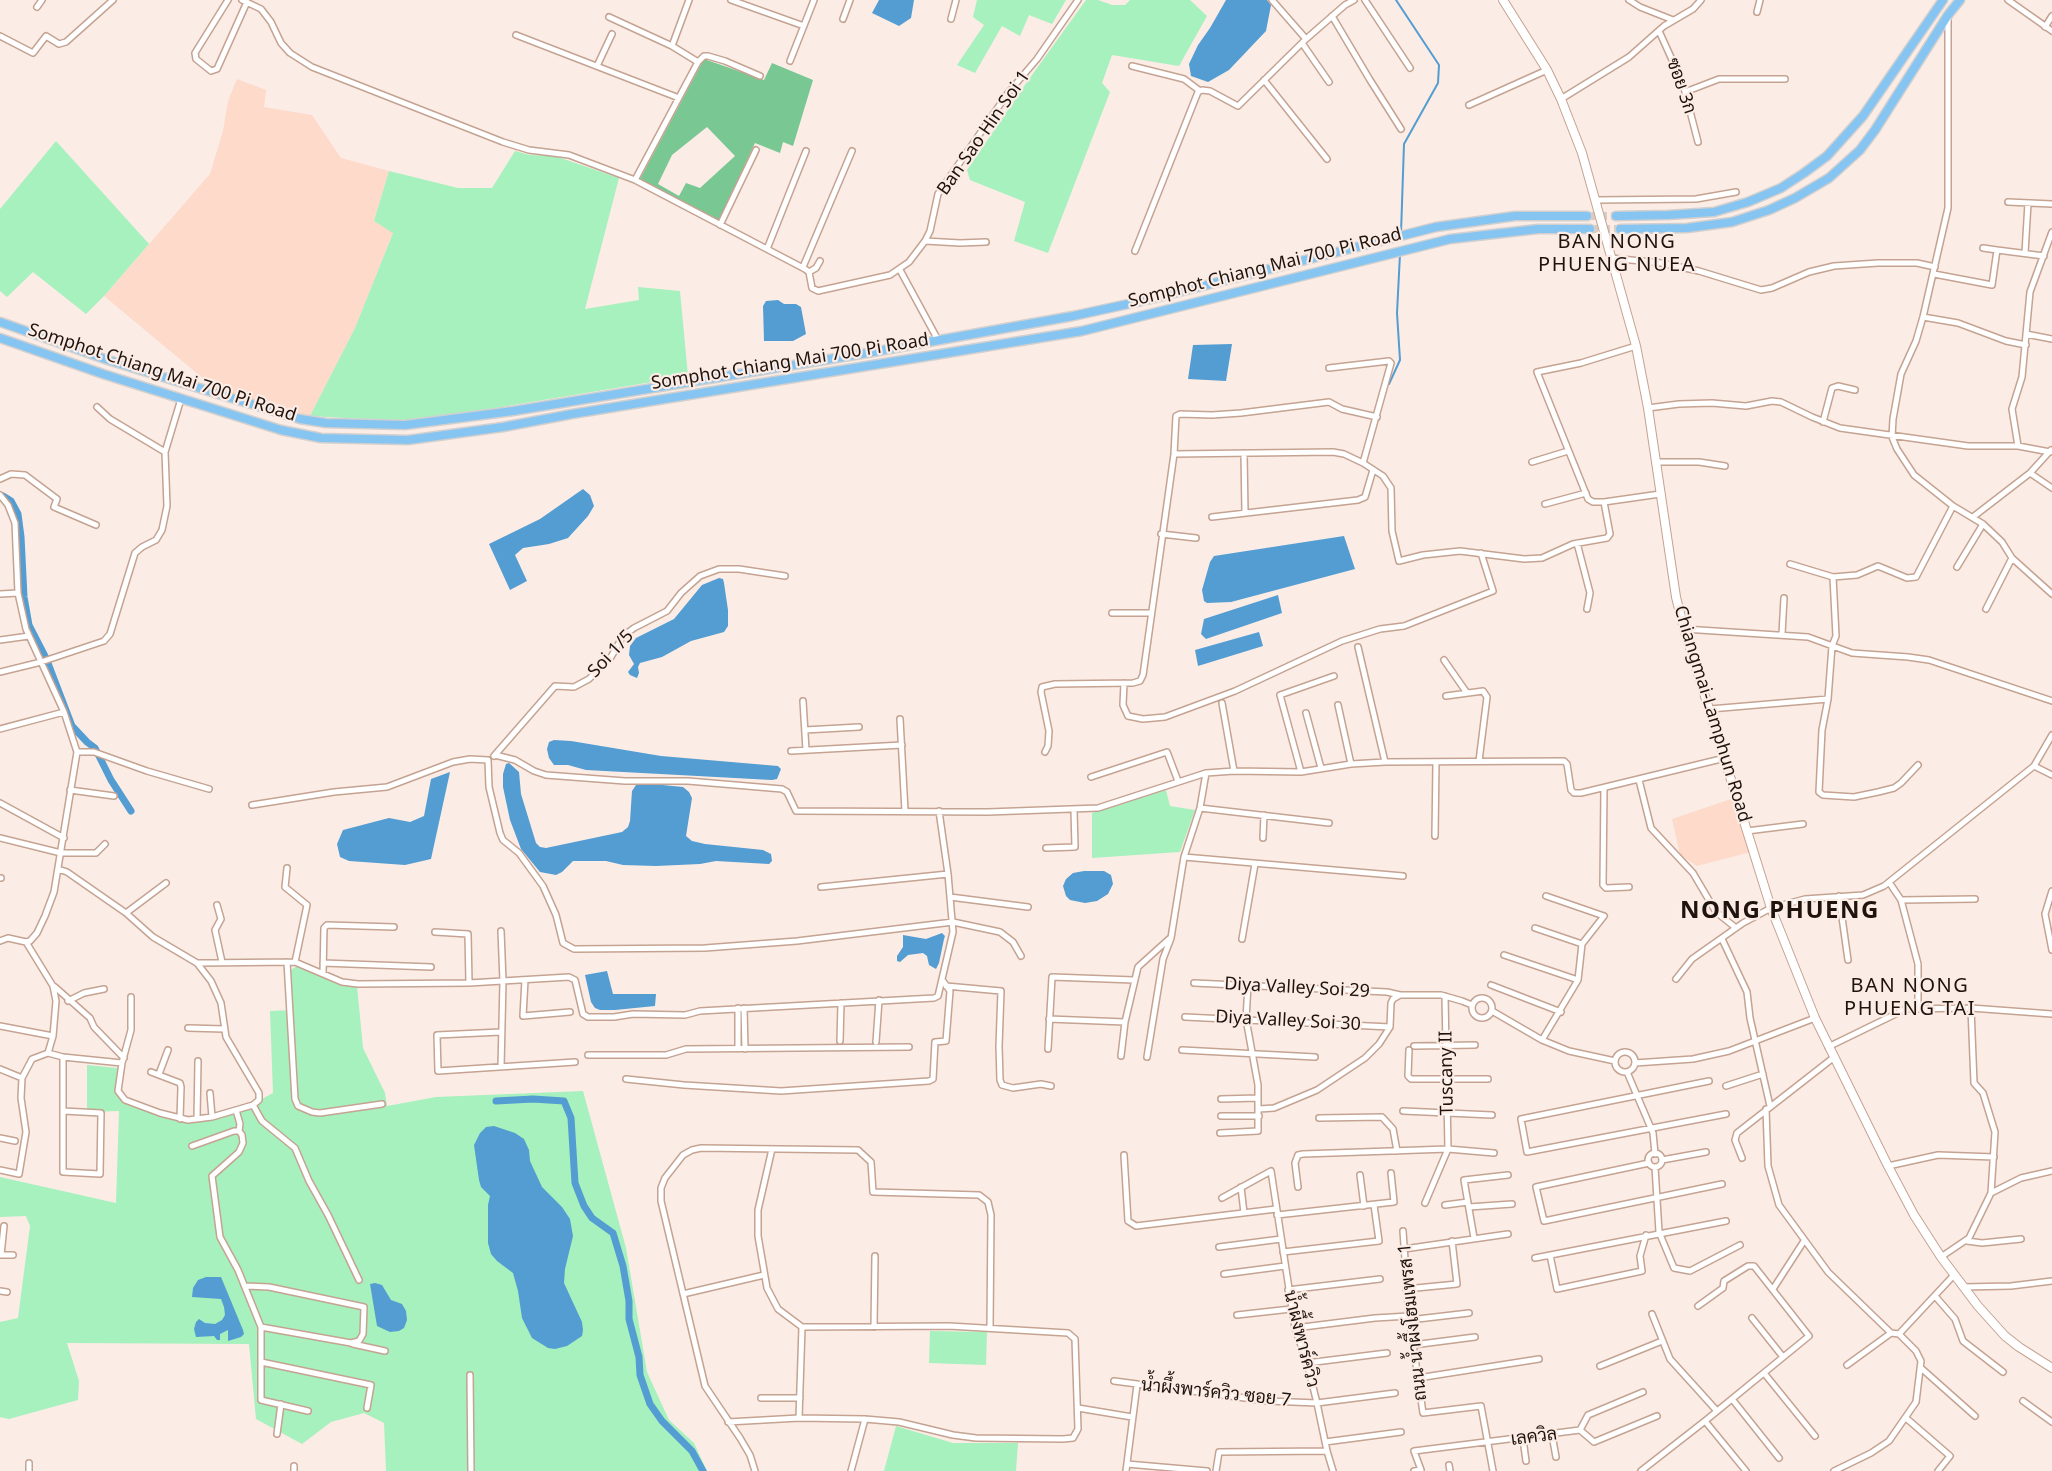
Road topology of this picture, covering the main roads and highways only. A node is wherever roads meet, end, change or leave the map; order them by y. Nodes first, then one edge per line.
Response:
1 (1503, 0) edge
2 (1942, 0) edge
3 (1960, 0) edge
4 (1587, 216) tunnel mouth
5 (1616, 216) tunnel mouth
6 (1590, 229) tunnel mouth
7 (1620, 229) tunnel mouth
8 (0, 322) edge
9 (0, 338) edge
10 (2052, 1368) edge

1 - 10 main road, Chiangmai-Lamphun Road
2 - 5 main road
3 - 7 main road
4 - 8 main road, Somphot Chiang Mai 700 Pi Road
6 - 9 main road, Somphot Chiang Mai 700 Pi Road

